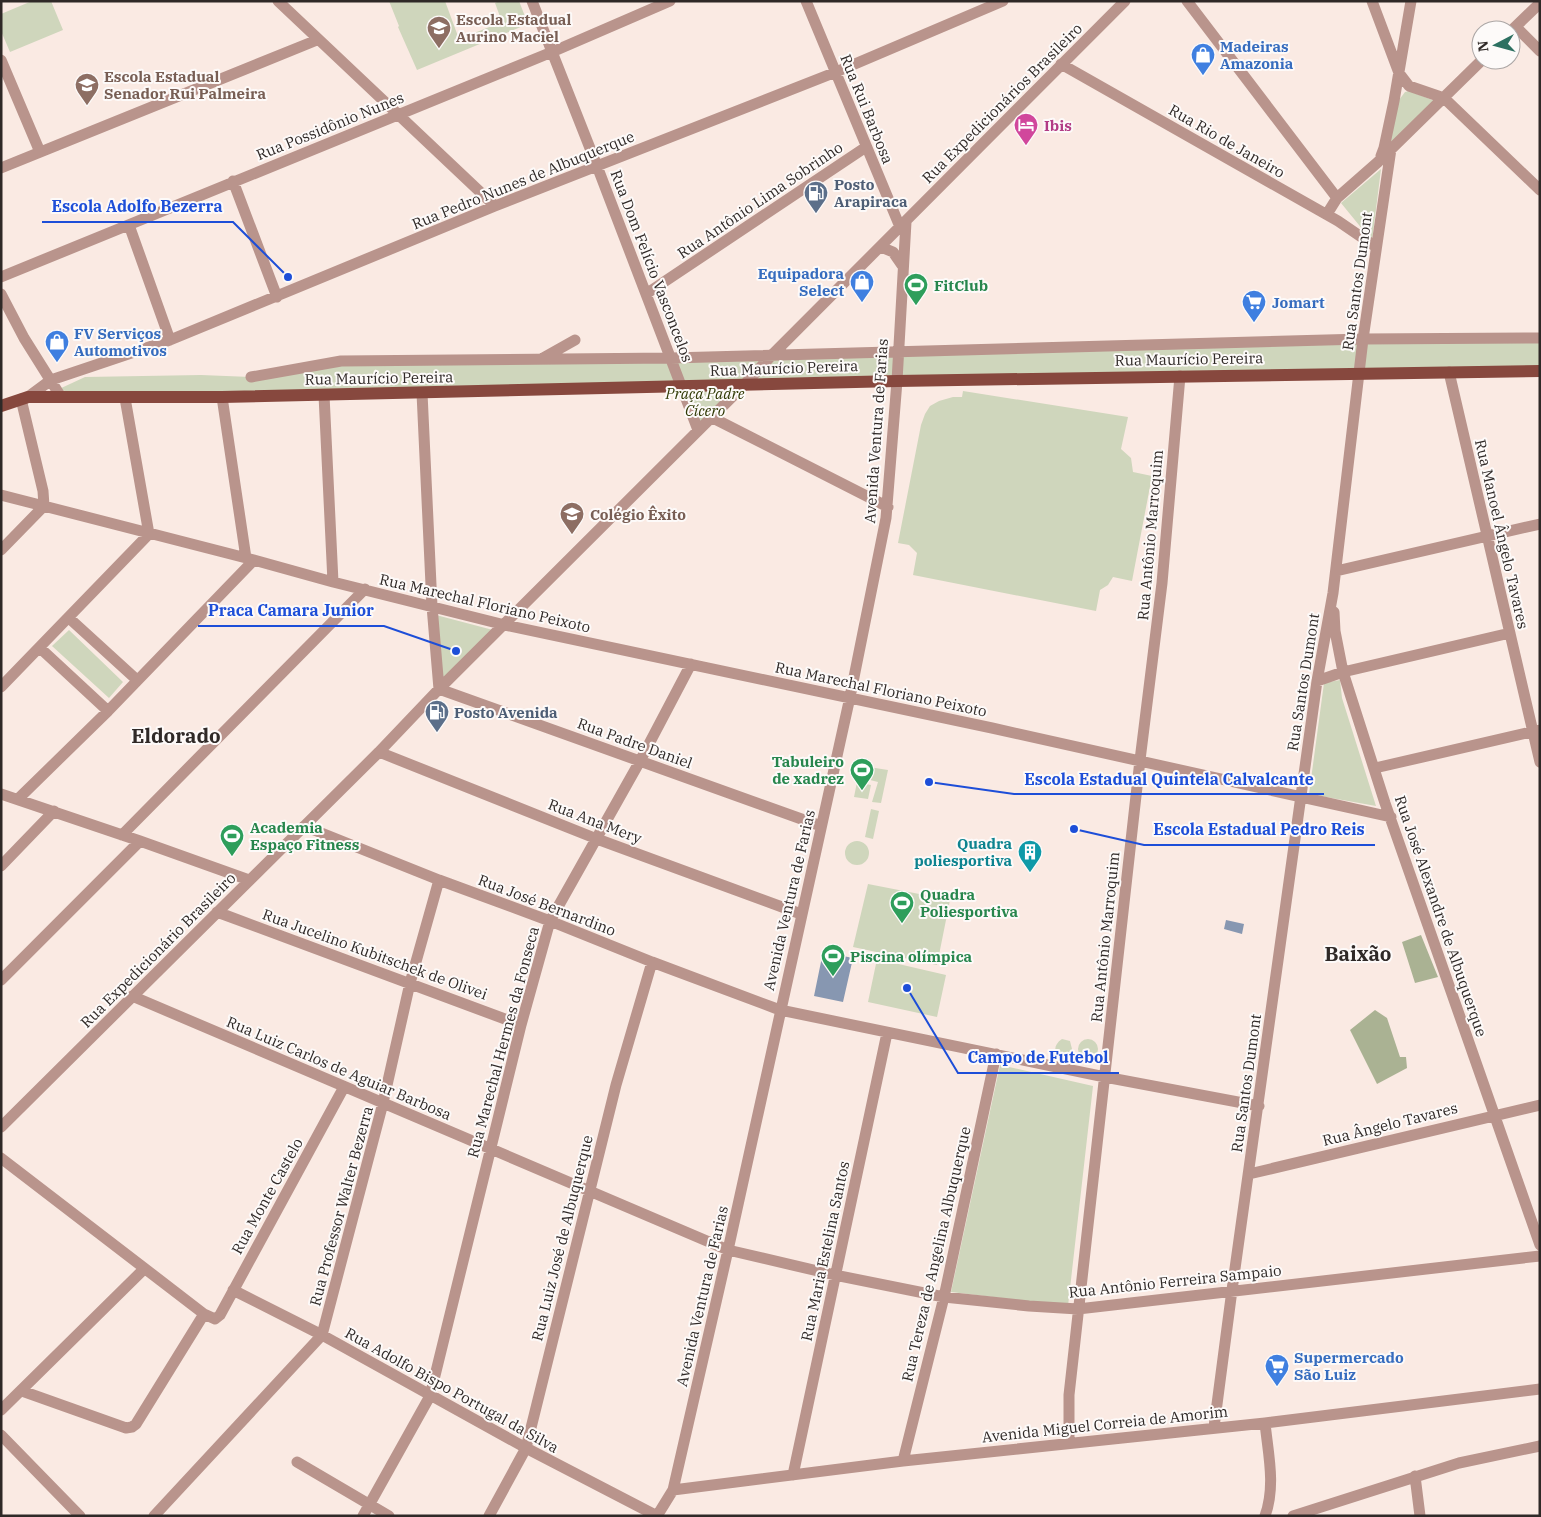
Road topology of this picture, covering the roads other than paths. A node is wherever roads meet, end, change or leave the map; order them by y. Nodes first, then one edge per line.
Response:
1 (278, 1) edge
2 (532, 1) edge
3 (670, 1) edge
4 (806, 1) edge
5 (1003, 1) edge
6 (1125, 1) edge
7 (1187, 1) edge
8 (1372, 1) edge
9 (1411, 1) edge
10 (1540, 3) edge
11 (1521, 21) edge
12 (1521, 36) edge
13 (317, 40) junction
14 (1540, 51) edge
15 (552, 52) junction
16 (1, 60) edge
17 (1061, 64) junction
18 (1472, 70) edge
19 (836, 72) junction
20 (1400, 73) junction
21 (1444, 98) junction
22 (396, 115) junction
23 (866, 147) junction
24 (1391, 149) junction
25 (40, 152) junction
26 (1378, 162) junction
27 (597, 166) junction
28 (1, 168) edge
29 (233, 181) junction
30 (1540, 190) edge
31 (1337, 198) junction
32 (496, 206) junction
33 (1327, 214) junction
34 (129, 224) junction
35 (903, 225) junction
36 (880, 247) junction
37 (1376, 247) junction
38 (902, 265) junction
39 (1, 277) edge
40 (1, 294) edge
41 (646, 294) junction
42 (277, 296) junction
43 (1540, 338) edge
44 (170, 340) junction
45 (574, 340) dead end
46 (1363, 340) junction
47 (898, 351) junction
48 (772, 355) junction
49 (671, 358) junction
50 (542, 359) junction
51 (1540, 371) edge
52 (1359, 372) junction
53 (1449, 372) junction
54 (1180, 376) junction
55 (251, 377) dead end
56 (51, 380) junction
57 (897, 381) junction
58 (744, 385) junction
59 (682, 387) junction
60 (422, 393) junction
61 (324, 395) junction
62 (61, 397) junction
63 (222, 397) junction
64 (25, 398) junction
65 (125, 398) junction
66 (1, 406) edge
67 (711, 417) junction
68 (698, 430) junction
69 (1, 495) edge
70 (44, 506) junction
71 (888, 507) junction
72 (1540, 524) edge
73 (149, 534) junction
74 (1486, 535) junction
75 (1, 550) edge
76 (250, 559) junction
77 (1336, 571) junction
78 (333, 582) junction
79 (365, 589) junction
80 (1333, 593) junction
81 (432, 606) junction
82 (69, 618) junction
83 (505, 625) junction
84 (1510, 633) junction
85 (40, 648) junction
86 (691, 664) junction
87 (1343, 672) junction
88 (137, 680) junction
89 (1317, 681) junction
90 (1, 686) edge
91 (439, 689) junction
92 (850, 697) junction
93 (108, 711) junction
94 (1536, 731) edge
95 (379, 752) junction
96 (1140, 760) junction
97 (640, 761) junction
98 (1540, 762) edge
99 (1375, 768) junction
100 (1, 794) edge
101 (1301, 797) junction
102 (18, 799) junction
103 (54, 811) junction
104 (1391, 817) junction
105 (304, 826) junction
106 (821, 826) junction
107 (122, 835) junction
108 (597, 838) junction
109 (140, 841) junction
110 (1, 866) edge
111 (249, 880) junction
112 (439, 880) junction
113 (217, 912) junction
114 (801, 914) junction
115 (550, 921) junction
116 (652, 962) junction
117 (1, 980) edge
118 (410, 983) junction
119 (132, 996) junction
120 (780, 1010) junction
121 (521, 1025) junction
122 (887, 1032) junction
123 (996, 1054) junction
124 (1105, 1077) junction
125 (344, 1087) junction
126 (383, 1103) junction
127 (1540, 1105) edge
128 (1259, 1106) junction
129 (1494, 1114) junction
130 (1, 1127) edge
131 (491, 1148) junction
132 (1, 1158) edge
133 (1248, 1174) junction
134 (590, 1190) junction
135 (1540, 1245) edge
136 (728, 1250) junction
137 (1540, 1256) edge
138 (144, 1269) junction
139 (836, 1275) junction
140 (233, 1290) junction
141 (1232, 1290) junction
142 (944, 1297) junction
143 (1078, 1309) junction
144 (204, 1314) junction
145 (322, 1335) junction
146 (1540, 1388) edge
147 (22, 1391) junction
148 (430, 1396) junction
149 (1, 1410) edge
150 (1265, 1423) junction
151 (1214, 1427) junction
152 (1, 1435) edge
153 (1069, 1442) junction
154 (1540, 1446) edge
155 (526, 1448) junction
156 (903, 1461) junction
157 (297, 1462) dead end
158 (793, 1476) junction
159 (1415, 1476) junction
160 (673, 1490) junction
161 (370, 1504) junction
162 (80, 1516) edge
163 (154, 1516) edge
164 (363, 1516) edge
165 (389, 1516) edge
166 (490, 1516) edge
167 (657, 1516) edge
168 (1265, 1516) edge
169 (1293, 1516) edge
170 (1420, 1516) edge

1 - 13 street
2 - 15 street, Rua Dom Felício Vasconcelos
3 - 15 street, Rua Possidônio Nunes
4 - 19 street, Rua Rui Barbosa
5 - 19 street, Rua Pedro Nunes de Albuquerque
6 - 17 street, Rua Expedicionários Brasileiro
7 - 31 street
8 - 20 street
9 - 20 street
10 - 11 street
12 - 14 street
13 - 22 street
13 - 25 street
15 - 22 street, Rua Possidônio Nunes
15 - 27 street, Rua Dom Felício Vasconcelos
16 - 25 street
17 - 33 street, Rua Rio de Janeiro
17 - 35 street, Rua Expedicionários Brasileiro
18 - 21 street
19 - 23 street, Rua Rui Barbosa
19 - 27 street, Rua Pedro Nunes de Albuquerque
20 - 21 street
20 - 26 street
21 - 24 street
21 - 30 street
22 - 29 street, Rua Possidônio Nunes
22 - 32 street
23 - 35 street, Rua Rui Barbosa
23 - 41 street, Rua Antônio Lima Sobrinho
24 - 26 street
24 - 37 street, Rua Santos Dumont
25 - 28 street
26 - 31 street
27 - 32 street, Rua Pedro Nunes de Albuquerque
27 - 41 street, Rua Dom Felício Vasconcelos
29 - 34 street, Rua Possidônio Nunes
29 - 42 street
31 - 33 street
32 - 42 street, Rua Pedro Nunes de Albuquerque
33 - 37 street, Rua Rio de Janeiro
34 - 39 street, Rua Possidônio Nunes
34 - 44 street
35 - 36 street, Rua Expedicionários Brasileiro
35 - 38 street, Avenida Ventura de Farias
36 - 38 street
36 - 48 street, Rua Expedicionários Brasileiro
37 - 46 street, Rua Santos Dumont
38 - 47 street, Avenida Ventura de Farias
40 - 56 street
41 - 49 street, Rua Dom Felício Vasconcelos
42 - 44 street, Rua Pedro Nunes de Albuquerque
43 - 46 street, Rua Maurício Pereira
44 - 56 street, Rua Pedro Nunes de Albuquerque
45 - 50 street
46 - 47 street, Rua Maurício Pereira
46 - 52 street, Rua Santos Dumont
47 - 48 street, Rua Maurício Pereira
47 - 57 street, Avenida Ventura de Farias
48 - 49 street, Rua Maurício Pereira
48 - 58 street, Rua Expedicionários Brasileiro
49 - 50 street, Rua Maurício Pereira
49 - 59 street, Rua Dom Felício Vasconcelos
50 - 55 street, Rua Maurício Pereira
51 - 53 main road, Rua Maurício Pereira
52 - 53 main road, Rua Maurício Pereira
52 - 54 main road, Rua Maurício Pereira
52 - 77 street, Rua Santos Dumont
53 - 74 street, Rua Manoel Ângelo Tavares
54 - 57 main road, Rua Maurício Pereira
54 - 96 street, Rua Antônio Marroquim
56 - 62 street
56 - 64 street, Rua Pedro Nunes de Albuquerque
57 - 58 main road, Rua Maurício Pereira
57 - 71 street, Avenida Ventura de Farias
58 - 59 main road, Rua Maurício Pereira
58 - 67 street, Rua Expedicionários Brasileiro
59 - 60 main road, Rua Maurício Pereira
59 - 68 street, Rua Dom Felício Vasconcelos
60 - 61 main road, Rua Maurício Pereira
60 - 81 street
61 - 63 main road, Rua Maurício Pereira
61 - 78 street
62 - 64 main road, Rua Maurício Pereira
62 - 65 main road, Rua Maurício Pereira
63 - 65 main road, Rua Maurício Pereira
63 - 76 street
64 - 66 main road, Rua Maurício Pereira
64 - 70 street
65 - 73 street
67 - 68 street, Rua Expedicionários Brasileiro
67 - 71 street
68 - 83 street, Rua Expedicionário Brasileiro
69 - 70 street, Rua Marechal Floriano Peixoto
70 - 73 street, Rua Marechal Floriano Peixoto
70 - 75 street
71 - 92 street, Avenida Ventura de Farias
72 - 74 street
73 - 76 street, Rua Marechal Floriano Peixoto
73 - 82 street
74 - 77 street
74 - 84 street, Rua Manoel Ângelo Tavares
76 - 78 street, Rua Marechal Floriano Peixoto
76 - 88 street
77 - 80 street, Rua Santos Dumont
78 - 79 street, Rua Marechal Floriano Peixoto
79 - 81 street, Rua Marechal Floriano Peixoto
79 - 107 street
80 - 87 street, Rua José Alexandre de Albuquerque
80 - 89 street, Rua Santos Dumont
81 - 83 street, Rua Marechal Floriano Peixoto
81 - 91 street
82 - 85 street
82 - 88 street
83 - 86 street, Rua Marechal Floriano Peixoto
83 - 91 street, Rua Expedicionário Brasileiro
84 - 87 street
84 - 94 street, Rua Manoel Ângelo Tavares
85 - 90 street
85 - 93 street
86 - 92 street, Rua Marechal Floriano Peixoto
86 - 97 street, Rua Marechal Hermes da Fonseca
87 - 89 street
87 - 99 street, Rua José Alexandre de Albuquerque
88 - 93 street
89 - 101 street, Rua Santos Dumont
91 - 95 street, Rua Expedicionário Brasileiro
91 - 97 street, Rua Padre Daniel
92 - 96 street, Rua Marechal Floriano Peixoto
92 - 106 street, Avenida Ventura de Farias
93 - 102 street
94 - 98 street, Rua Manoel Ângelo Tavares
94 - 99 street
95 - 105 street, Rua Expedicionário Brasileiro
95 - 108 street, Rua Ana Mery
96 - 101 street, Rua Marechal Floriano Peixoto
96 - 124 street, Rua Antônio Marroquim
97 - 106 street, Rua Padre Daniel
97 - 108 street, Rua Marechal Hermes da Fonseca
99 - 104 street, Rua José Alexandre de Albuquerque
100 - 102 street
101 - 104 street, Rua Marechal Floriano Peixoto
101 - 128 street, Rua Santos Dumont
102 - 103 street
103 - 107 street
103 - 110 street
104 - 129 street, Rua José Alexandre de Albuquerque
105 - 111 street, Rua Expedicionário Brasileiro
105 - 112 street, Rua José Bernardino
106 - 114 street, Avenida Ventura de Farias
107 - 109 street
108 - 114 street, Rua Ana Mery
108 - 115 street, Rua Marechal Hermes da Fonseca
109 - 111 street
109 - 117 street
111 - 113 street, Rua Expedicionário Brasileiro
112 - 115 street, Rua José Bernardino
112 - 118 street, Rua Professor Walter Bezerra
113 - 118 street, Rua Jucelino Kubitschek de Olivei
113 - 119 street, Rua Expedicionário Brasileiro
114 - 120 street, Avenida Ventura de Farias
115 - 116 street, Rua José Bernardino
115 - 121 street, Rua Marechal Hermes da Fonseca
116 - 120 street, Rua José Bernardino
116 - 134 street, Rua Luiz José de Albuquerque
118 - 121 street, Rua Jucelino Kubitschek de Olivei
118 - 126 street, Rua Professor Walter Bezerra
119 - 125 street, Rua Luiz Carlos de Aguiar Barbosa
119 - 130 street, Rua Expedicionário Brasileiro
120 - 122 street, Rua José Bernardino
120 - 136 street, Avenida Ventura de Farias
121 - 131 street, Rua Marechal Hermes da Fonseca
122 - 123 street, Rua José Bernardino
122 - 139 street, Rua Maria Estelina Santos
123 - 124 street, Rua José Bernardino
123 - 142 street, Rua Tereza de Angelina Albuquerque
124 - 128 street, Rua José Bernardino
124 - 143 street, Rua Antônio Marroquim
125 - 126 street, Rua Luiz Carlos de Aguiar Barbosa
125 - 140 street, Rua Monte Castelo
126 - 131 street, Rua Luiz Carlos de Aguiar Barbosa
126 - 145 street, Rua Professor Walter Bezerra
127 - 129 street, Rua Ângelo Tavares
128 - 133 street, Rua Santos Dumont
129 - 133 street, Rua Ângelo Tavares
129 - 135 street, Rua José Alexandre de Albuquerque
131 - 134 street, Rua Luiz Carlos de Aguiar Barbosa
131 - 148 street, Rua Marechal Hermes da Fonseca
132 - 138 street
133 - 141 street, Rua Santos Dumont
134 - 136 street, Rua Luiz Carlos de Aguiar Barbosa
134 - 155 street, Rua Luiz José de Albuquerque
136 - 139 street, Rua Antônio Ferreira Sampaio
136 - 160 street, Avenida Ventura de Farias
137 - 141 street, Rua Antônio Ferreira Sampaio
138 - 144 street
138 - 147 street
139 - 142 street, Rua Antônio Ferreira Sampaio
139 - 158 street, Rua Maria Estelina Santos
140 - 144 street, Rua Monte Castelo
140 - 145 street, Rua Adolfo Bispo Portugal da Silva
141 - 143 street, Rua Antônio Ferreira Sampaio
141 - 151 street, Rua Santos Dumont
142 - 143 street, Rua Antônio Ferreira Sampaio
142 - 156 street, Rua Tereza de Angelina Albuquerque
143 - 153 street, Rua Antônio Marroquim
144 - 147 street
145 - 148 street, Rua Adolfo Bispo Portugal da Silva
145 - 163 street
146 - 150 street, Avenida Miguel Correia de Amorim
147 - 149 street
148 - 155 street, Rua Adolfo Bispo Portugal da Silva
148 - 161 street, Rua Marechal Hermes da Fonseca
150 - 151 street, Avenida Miguel Correia de Amorim
150 - 168 street
151 - 153 street, Avenida Miguel Correia de Amorim
152 - 162 street
153 - 156 street, Avenida Miguel Correia de Amorim
154 - 159 street
155 - 166 street, Rua Luiz José de Albuquerque
155 - 167 street, Rua Adolfo Bispo Portugal da Silva
156 - 158 street, Avenida Miguel Correia de Amorim
157 - 161 street
158 - 160 street, Avenida Miguel Correia de Amorim
159 - 169 street
159 - 170 street
160 - 167 street, Avenida Ventura de Farias
161 - 164 street, Rua Marechal Hermes da Fonseca
161 - 165 street

